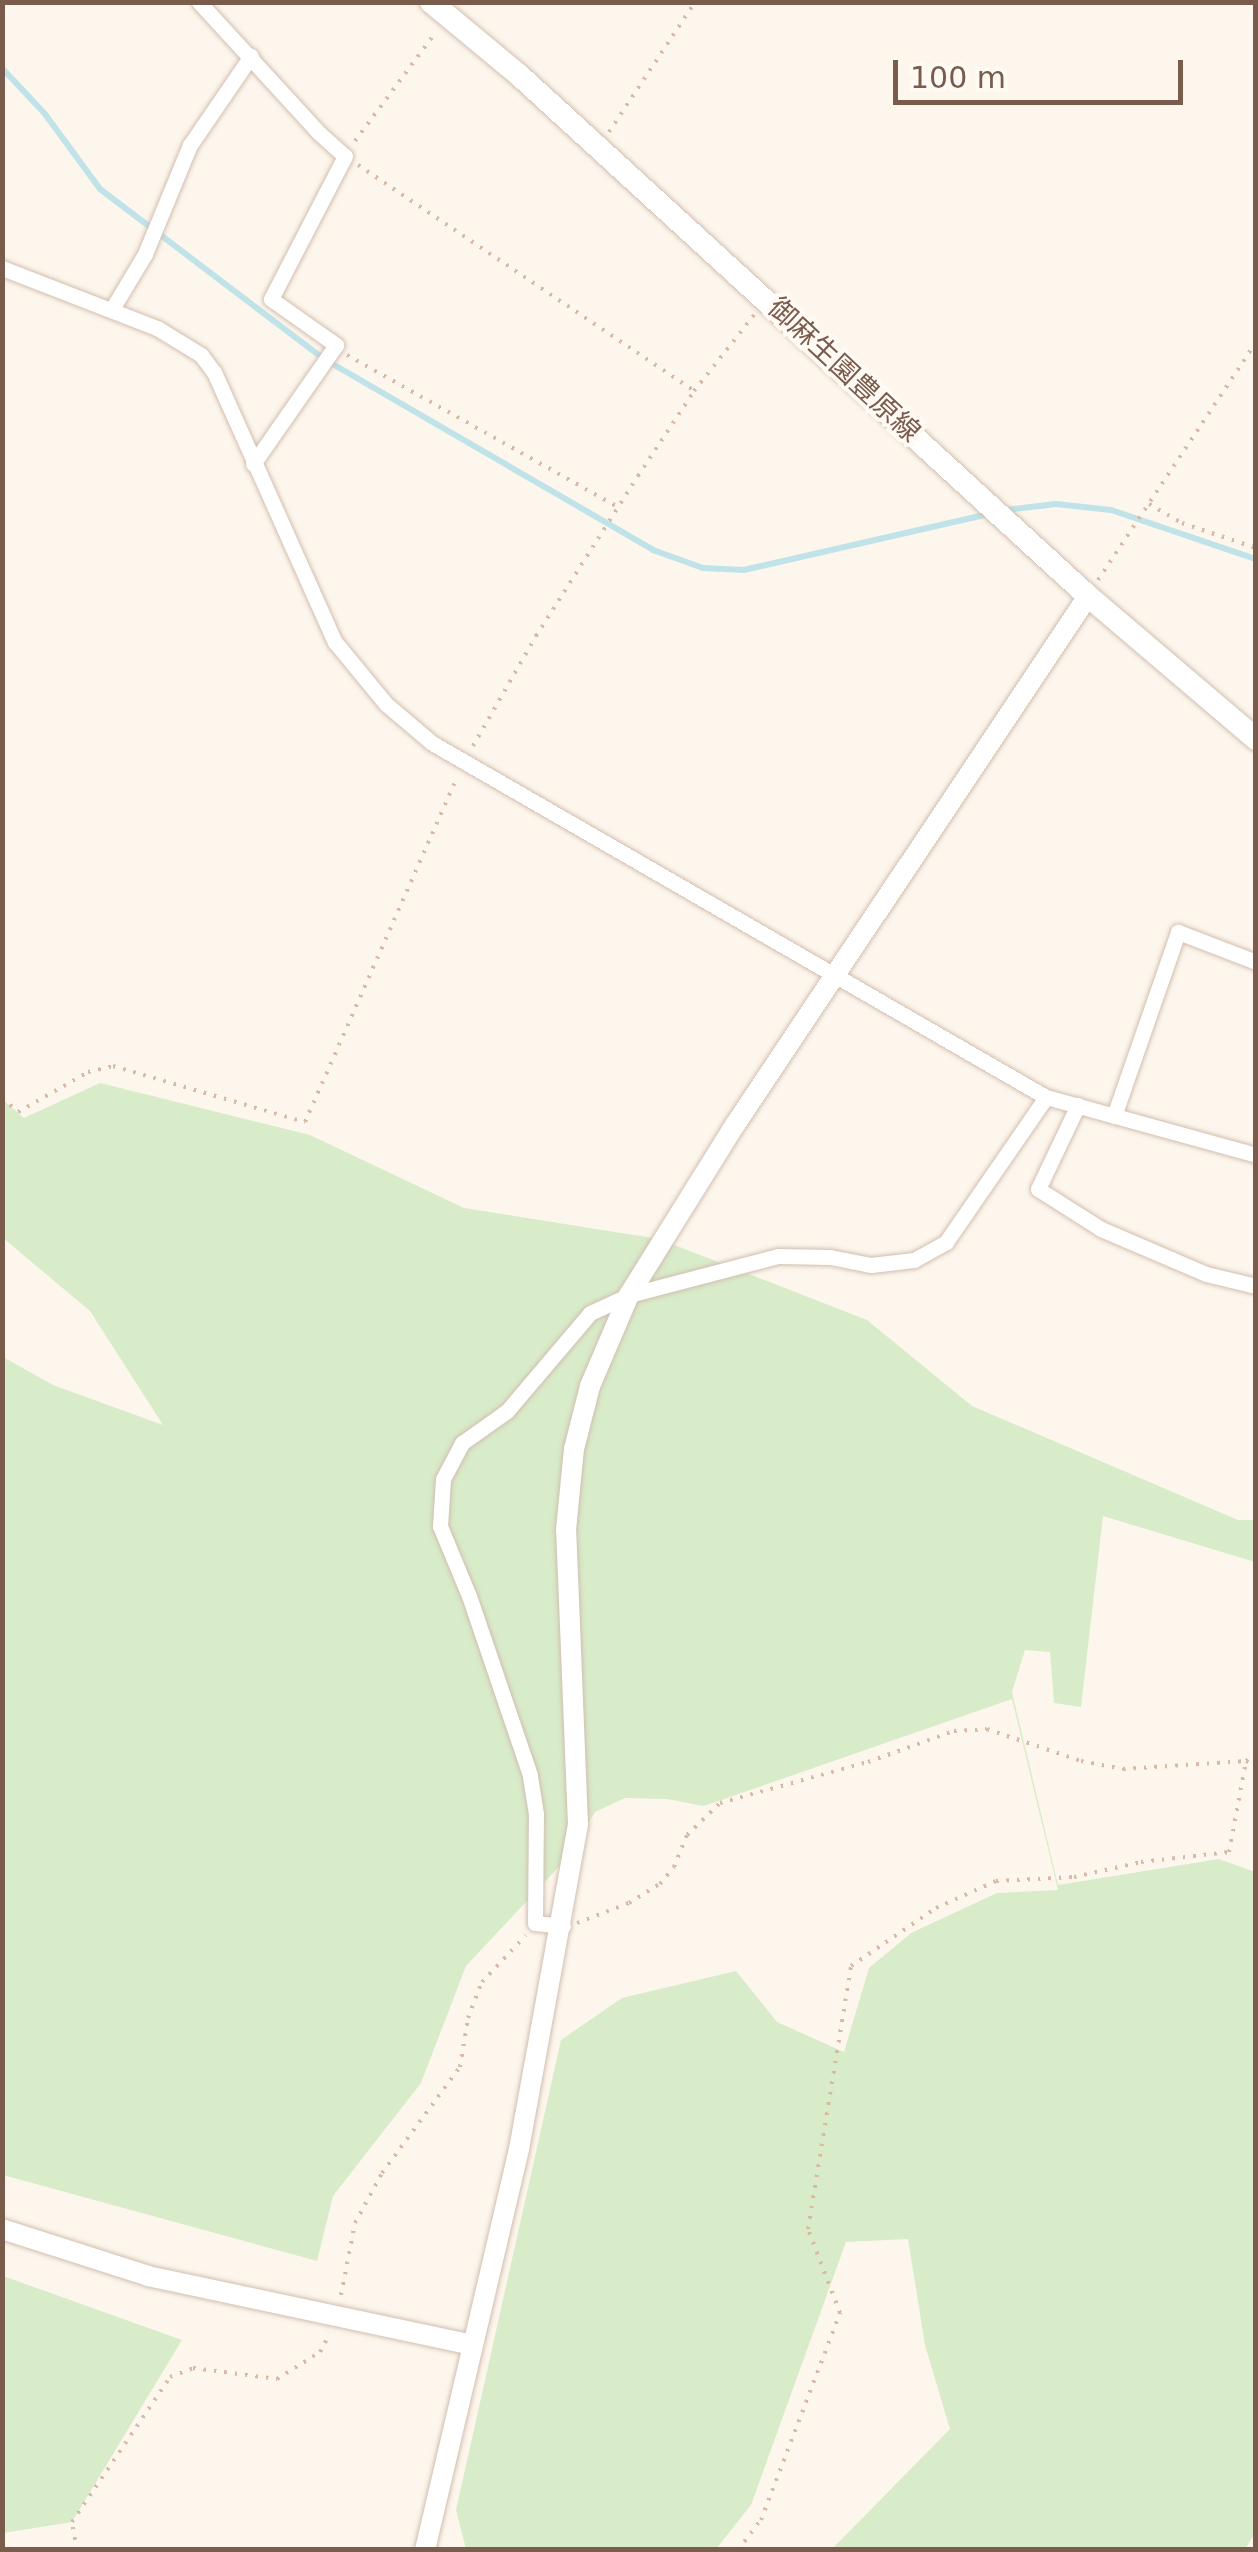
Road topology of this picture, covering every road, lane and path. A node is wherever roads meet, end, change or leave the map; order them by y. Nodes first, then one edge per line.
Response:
1 (199, 2) edge
2 (695, 2) edge
3 (440, 9) edge
4 (251, 56) junction
5 (599, 147) junction
6 (344, 156) junction
7 (2, 268) edge
8 (766, 299) junction
9 (112, 308) junction
10 (1256, 342) edge
11 (332, 350) junction
12 (694, 392) junction
13 (253, 464) junction
14 (1147, 506) junction
15 (618, 507) junction
16 (1256, 548) edge
17 (1088, 596) junction
18 (1256, 739) edge
19 (464, 762) junction
20 (1256, 962) edge
21 (833, 974) junction
22 (1046, 1097) junction
23 (2, 1098) edge
24 (1078, 1105) junction
25 (1114, 1116) junction
26 (1256, 1155) edge
27 (1256, 1286) edge
28 (629, 1295) junction
29 (1256, 1754) edge
30 (1246, 1761) junction
31 (1256, 1765) edge
32 (536, 1924) junction
33 (563, 1926) junction
34 (2, 2229) edge
35 (337, 2318) junction
36 (472, 2345) junction
37 (77, 2550) edge
38 (425, 2550) edge
39 (738, 2550) edge

1 - 4 street
2 - 5 path
3 - 5 main road, 御麻生園豊原線
3 - 6 path
4 - 6 street
4 - 9 street
5 - 8 main road, 御麻生園豊原線
6 - 11 street
6 - 12 path
7 - 9 street
8 - 12 path
8 - 17 main road, 御麻生園豊原線
9 - 13 street
10 - 14 path
11 - 13 street
11 - 15 path
12 - 15 path
13 - 19 street
14 - 16 path
14 - 17 path
15 - 19 path
17 - 18 main road, 御麻生園豊原線
17 - 21 street
19 - 21 street
19 - 23 path
20 - 25 street
21 - 22 street
21 - 28 street
22 - 24 street
22 - 28 street
24 - 25 street
24 - 27 street
25 - 26 street
28 - 32 street
28 - 33 street
29 - 30 path
30 - 31 path
30 - 33 path
30 - 39 path
32 - 33 street
32 - 35 path
33 - 36 street
34 - 35 street
35 - 36 street
35 - 37 path
36 - 38 street

